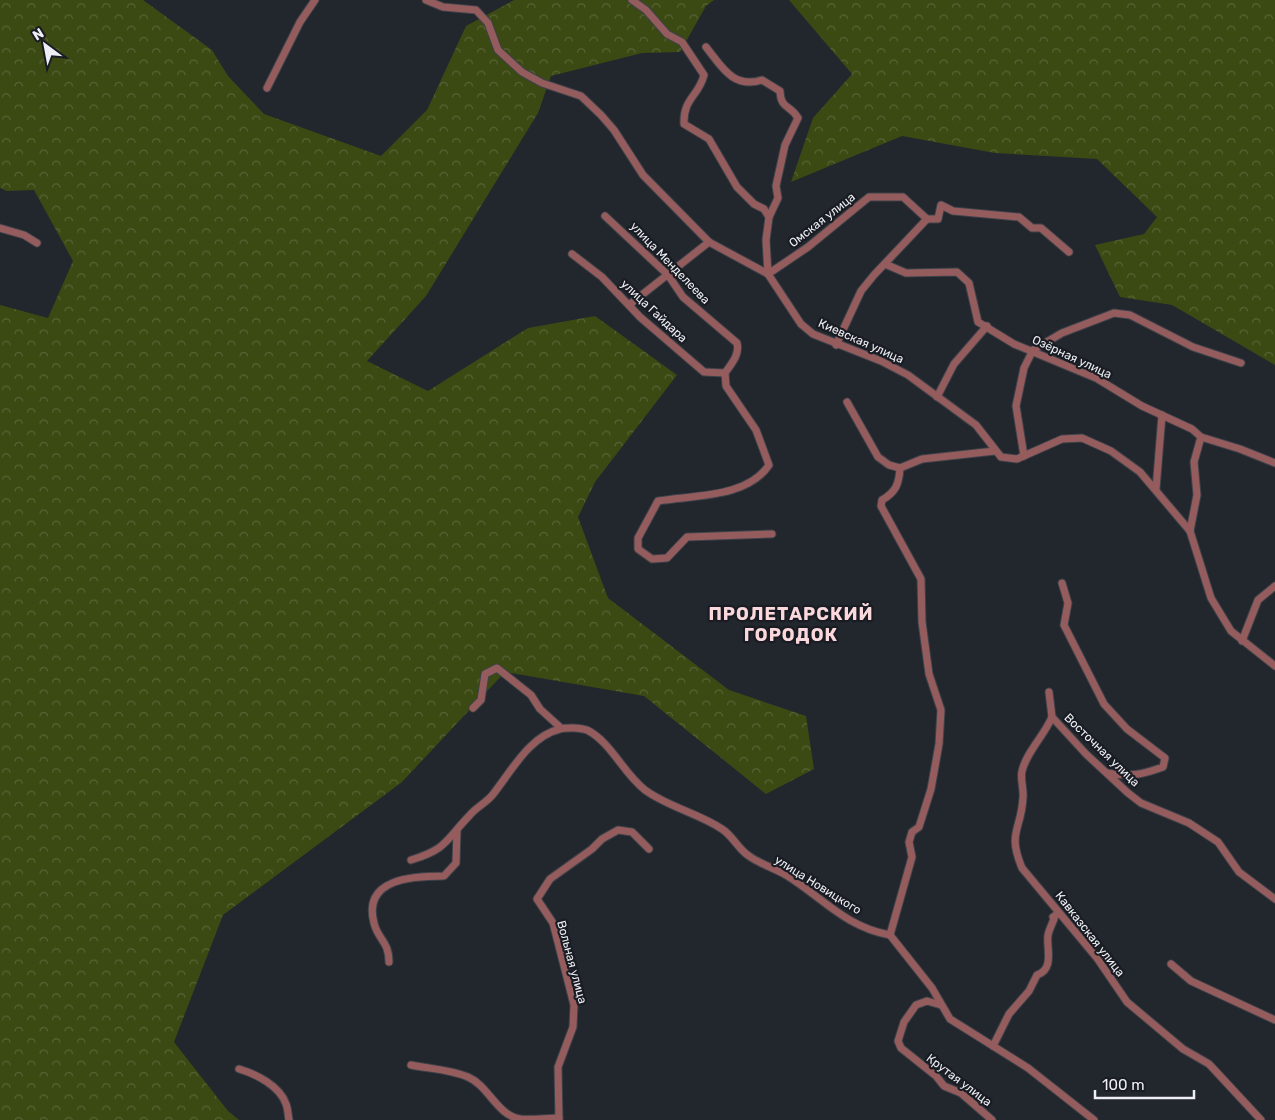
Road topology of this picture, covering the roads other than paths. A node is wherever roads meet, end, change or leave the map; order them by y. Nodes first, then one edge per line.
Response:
1 (314, 0) edge
2 (426, 0) edge
3 (632, 0) edge
4 (706, 47) dead end
5 (267, 88) dead end
6 (605, 216) dead end
7 (769, 217) junction
8 (927, 219) junction
9 (0, 228) edge
10 (709, 242) junction
11 (37, 243) dead end
12 (1068, 252) dead end
13 (572, 254) dead end
14 (885, 264) junction
15 (768, 274) junction
16 (668, 275) junction
17 (629, 304) junction
18 (987, 326) junction
19 (836, 345) junction
20 (1033, 350) junction
21 (1241, 363) dead end
22 (725, 373) junction
23 (936, 397) junction
24 (847, 402) dead end
25 (1162, 414) junction
26 (1201, 437) junction
27 (995, 451) junction
28 (1024, 456) junction
29 (1275, 463) edge
30 (900, 468) junction
31 (1156, 489) junction
32 (1190, 531) junction
33 (772, 534) dead end
34 (1062, 583) dead end
35 (1275, 586) edge
36 (1242, 641) junction
37 (1275, 666) edge
38 (1049, 692) dead end
39 (473, 708) dead end
40 (1052, 718) junction
41 (561, 728) junction
42 (1106, 773) junction
43 (457, 830) junction
44 (649, 848) dead end
45 (410, 860) dead end
46 (1275, 900) edge
47 (1060, 913) junction
48 (890, 935) junction
49 (389, 962) dead end
50 (1171, 964) dead end
51 (941, 1005) junction
52 (1275, 1020) edge
53 (993, 1046) junction
54 (411, 1065) dead end
55 (239, 1069) dead end
56 (559, 1119) edge
57 (289, 1120) edge
58 (992, 1120) edge
59 (1094, 1120) edge
60 (1262, 1120) edge

1 - 5 street
2 - 10 street, Киевская улица
3 - 7 street
4 - 7 street
6 - 16 street, улица Менделеева
7 - 15 street
8 - 12 street
8 - 14 street
8 - 15 street, Омская улица
9 - 11 street
10 - 15 street, Киевская улица
10 - 16 street
13 - 17 street, улица Гайдара
14 - 18 street, Озёрная улица
14 - 19 street
15 - 19 street, Киевская улица
16 - 17 street
16 - 22 street, улица Менделеева
17 - 22 street, улица Гайдара
18 - 20 street, Озёрная улица
18 - 23 street
19 - 23 street, Киевская улица
20 - 21 street
20 - 25 street, Озёрная улица
20 - 28 street
22 - 33 street
23 - 27 street, Киевская улица
24 - 30 street
25 - 26 street, Озёрная улица
25 - 31 street
26 - 29 street, Озёрная улица
26 - 32 street
27 - 28 street
27 - 30 street
28 - 31 street
30 - 48 street
31 - 32 street
32 - 36 street
34 - 42 street
35 - 36 street
36 - 37 street
38 - 40 street, Восточная улица
39 - 41 street
40 - 42 street, Восточная улица
40 - 47 street, Кавказская улица
41 - 43 street
41 - 48 street, улица Новицкого
42 - 46 street, Восточная улица
43 - 45 street
43 - 49 street
44 - 56 street, Вольная улица
47 - 53 street
47 - 60 street, Кавказская улица
48 - 51 street
50 - 52 street
51 - 53 street
51 - 58 street, Крутая улица
53 - 59 street
54 - 56 street, Вольная улица
55 - 57 street

